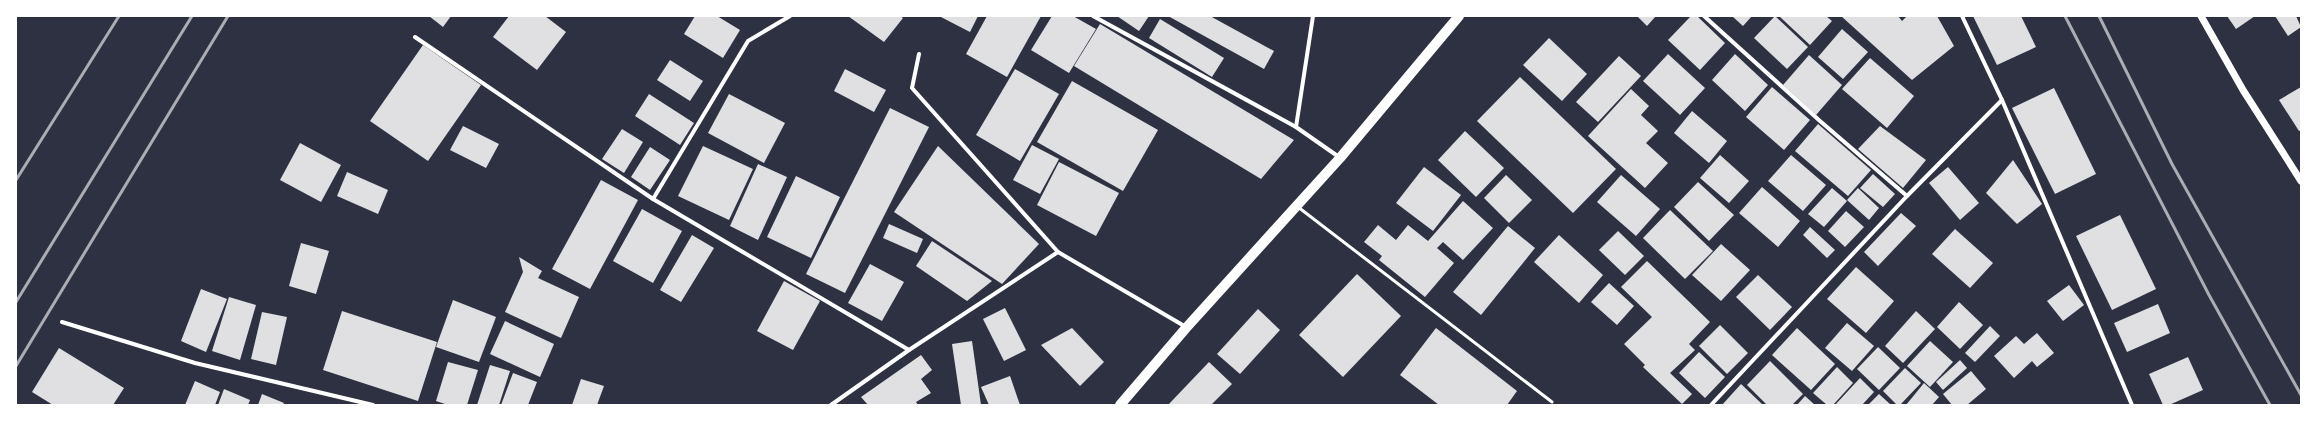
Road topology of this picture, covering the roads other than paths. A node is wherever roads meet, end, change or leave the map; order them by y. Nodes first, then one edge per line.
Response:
1 (790, 16) edge
2 (1093, 16) edge
3 (1313, 16) edge
4 (1459, 16) edge
5 (1704, 16) edge
6 (1962, 16) edge
7 (2201, 16) edge
8 (415, 37) dead end
9 (919, 54) dead end
10 (2002, 100) junction
11 (1296, 127) junction
12 (1340, 158) junction
13 (2301, 181) edge
14 (1907, 196) junction
15 (653, 199) junction
16 (1297, 206) junction
17 (1058, 252) junction
18 (62, 322) dead end
19 (1186, 328) junction
20 (909, 350) junction
21 (1552, 402) dead end
22 (373, 405) edge
23 (831, 405) edge
24 (1120, 405) edge
25 (1711, 405) edge
26 (2132, 405) edge

1 - 15 street
2 - 11 street
3 - 11 street
4 - 12 main road
5 - 14 street
6 - 10 street
7 - 13 street
8 - 15 street
9 - 17 street
10 - 14 street
10 - 26 street
11 - 12 street
12 - 16 main road
14 - 25 street
15 - 20 street
16 - 19 main road
16 - 21 lane
17 - 19 street
17 - 20 street
18 - 22 street
19 - 24 main road
20 - 23 street

